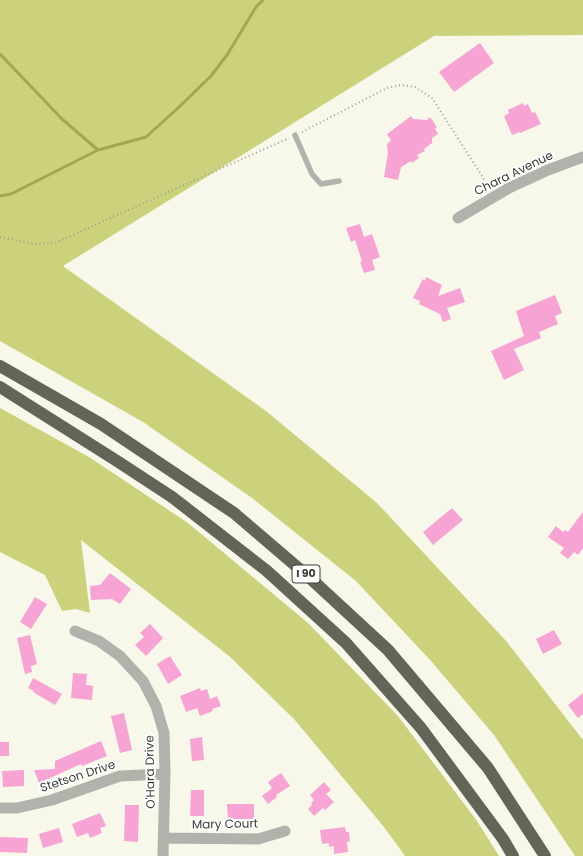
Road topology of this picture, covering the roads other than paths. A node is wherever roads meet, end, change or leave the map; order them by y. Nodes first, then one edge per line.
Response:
1 (295, 135) road end
2 (583, 157) edge
3 (339, 181) dead end
4 (458, 218) dead end
5 (0, 366) edge
6 (0, 387) edge
7 (0, 397) edge
8 (117, 460) junction
9 (75, 631) dead end
10 (165, 774) junction
11 (0, 808) edge
12 (285, 831) dead end
13 (165, 838) junction
14 (163, 856) edge
15 (514, 856) edge
16 (545, 856) edge

1 - 3 lane
2 - 4 street, Chara Avenue
5 - 16 highway, I 90
6 - 8 highway, I 90
7 - 8 highway, I 90
8 - 15 highway, I 90
9 - 10 street, O'Hara Drive
10 - 11 street, Stetson Drive
10 - 13 street, O'Hara Drive
12 - 13 street, Mary Court
13 - 14 street, O'Hara Drive

